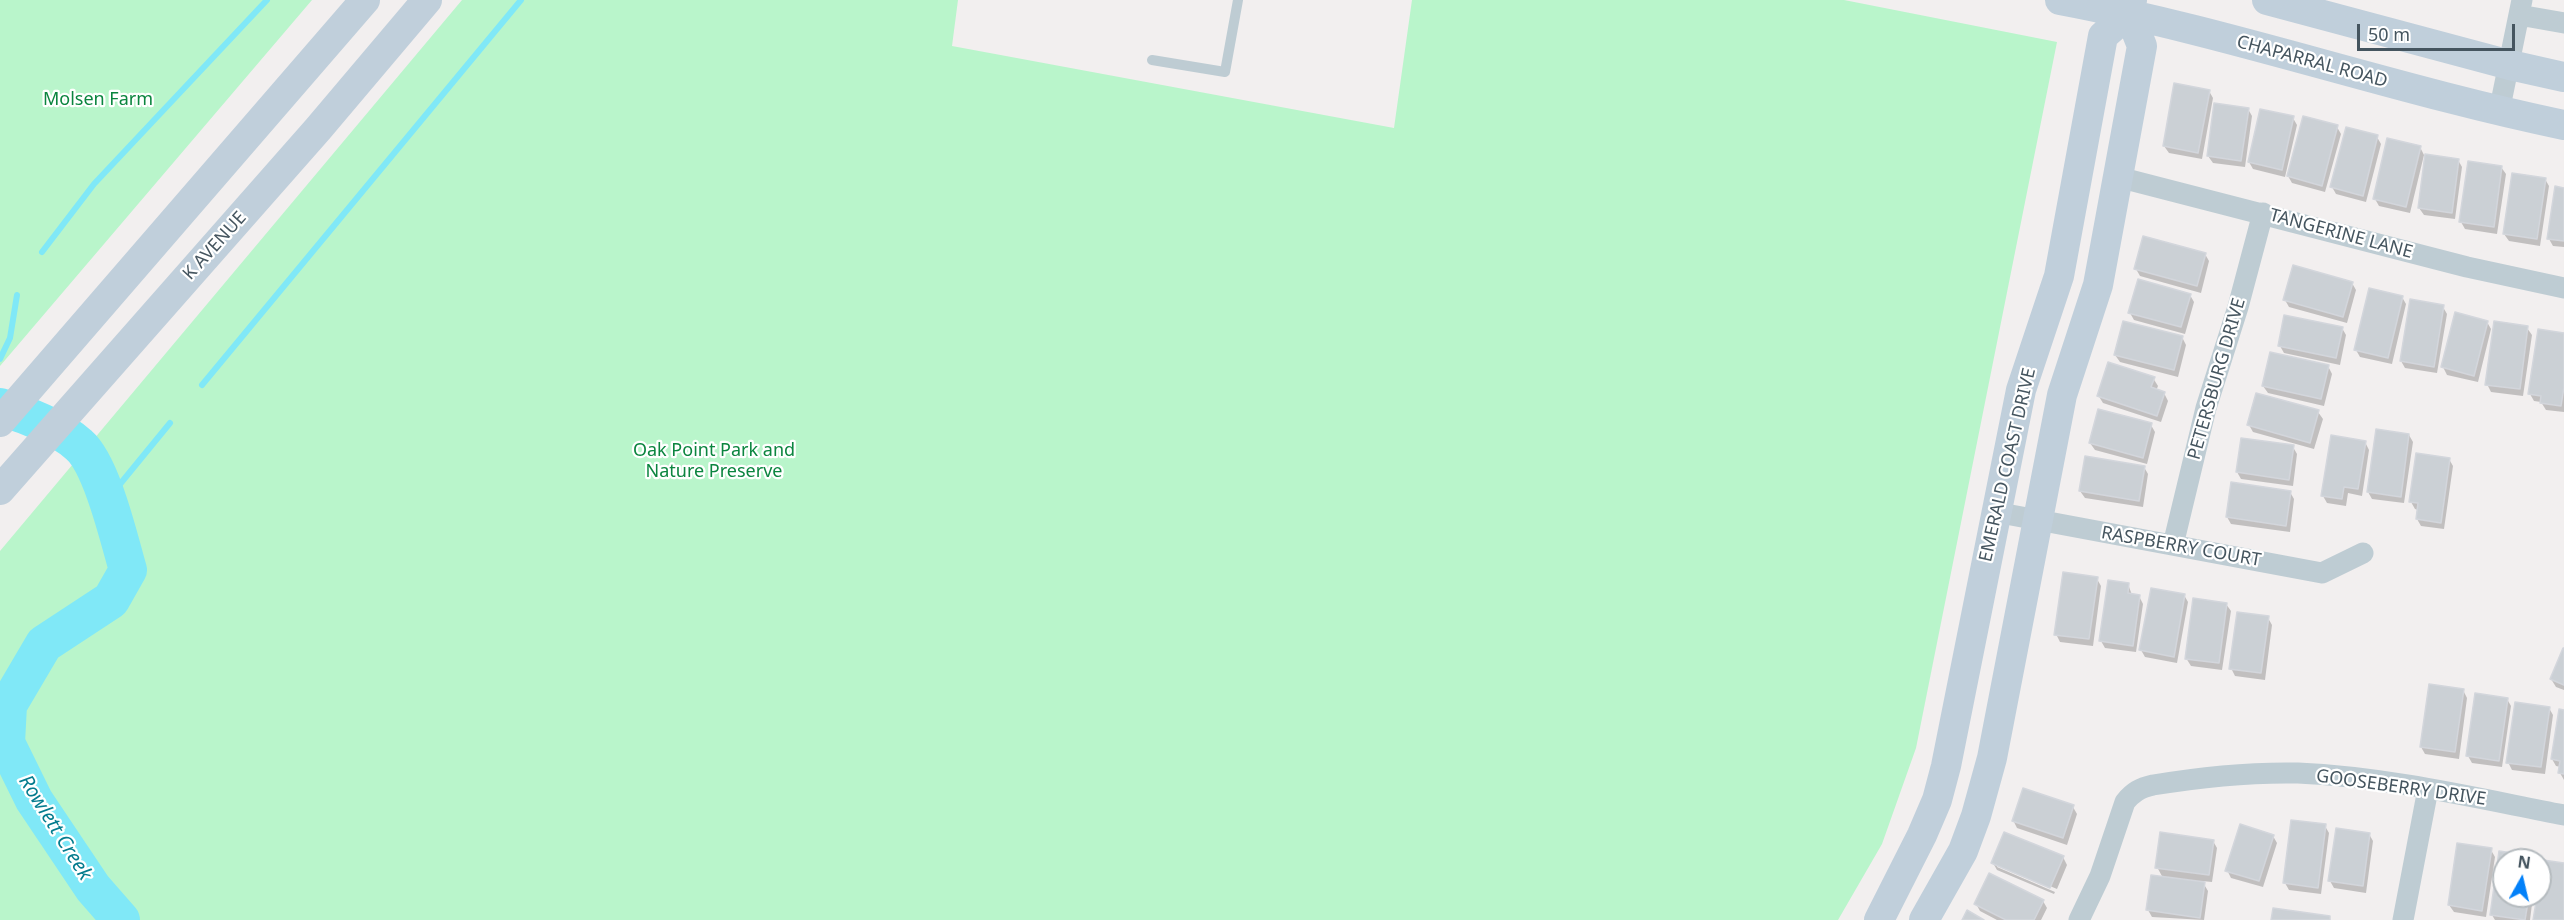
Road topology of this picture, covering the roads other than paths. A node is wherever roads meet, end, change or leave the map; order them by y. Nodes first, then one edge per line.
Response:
1 (365, 0) edge
2 (428, 0) edge
3 (1238, 0) edge
4 (2060, 0) edge
5 (2267, 0) edge
6 (2517, 4) edge
7 (2131, 7) edge
8 (2564, 23) edge
9 (1152, 60) dead end
10 (2510, 65) junction
11 (2564, 77) edge
12 (2499, 112) junction
13 (2564, 125) edge
14 (2118, 177) junction
15 (2263, 213) junction
16 (2564, 288) edge
17 (0, 422) edge
18 (0, 490) edge
19 (1995, 513) junction
20 (2039, 520) junction
21 (2173, 545) junction
22 (2363, 553) dead end
23 (2428, 789) junction
24 (2564, 815) edge
25 (1879, 920) edge
26 (1924, 920) edge
27 (2079, 920) edge
28 (2403, 920) edge

1 - 17 main road
2 - 18 main road, K AVENUE
3 - 9 lane
4 - 7 main road, CHAPARRAL ROAD
5 - 10 main road
6 - 8 street
6 - 10 street
7 - 12 main road, CHAPARRAL ROAD
7 - 14 main road, EMERALD COAST DRIVE
7 - 19 main road, EMERALD COAST DRIVE
10 - 11 main road
10 - 12 street
12 - 13 main road, CHAPARRAL ROAD
14 - 15 street, TANGERINE LANE
14 - 20 main road, EMERALD COAST DRIVE
15 - 16 street, TANGERINE LANE
15 - 21 street, PETERSBURG DRIVE
19 - 20 street, RASPBERRY COURT
19 - 25 main road, EMERALD COAST DRIVE
20 - 21 street, RASPBERRY COURT
20 - 26 main road, EMERALD COAST DRIVE
21 - 22 street, RASPBERRY COURT
23 - 24 street, GOOSEBERRY DRIVE
23 - 27 street, GOOSEBERRY DRIVE
23 - 28 street

